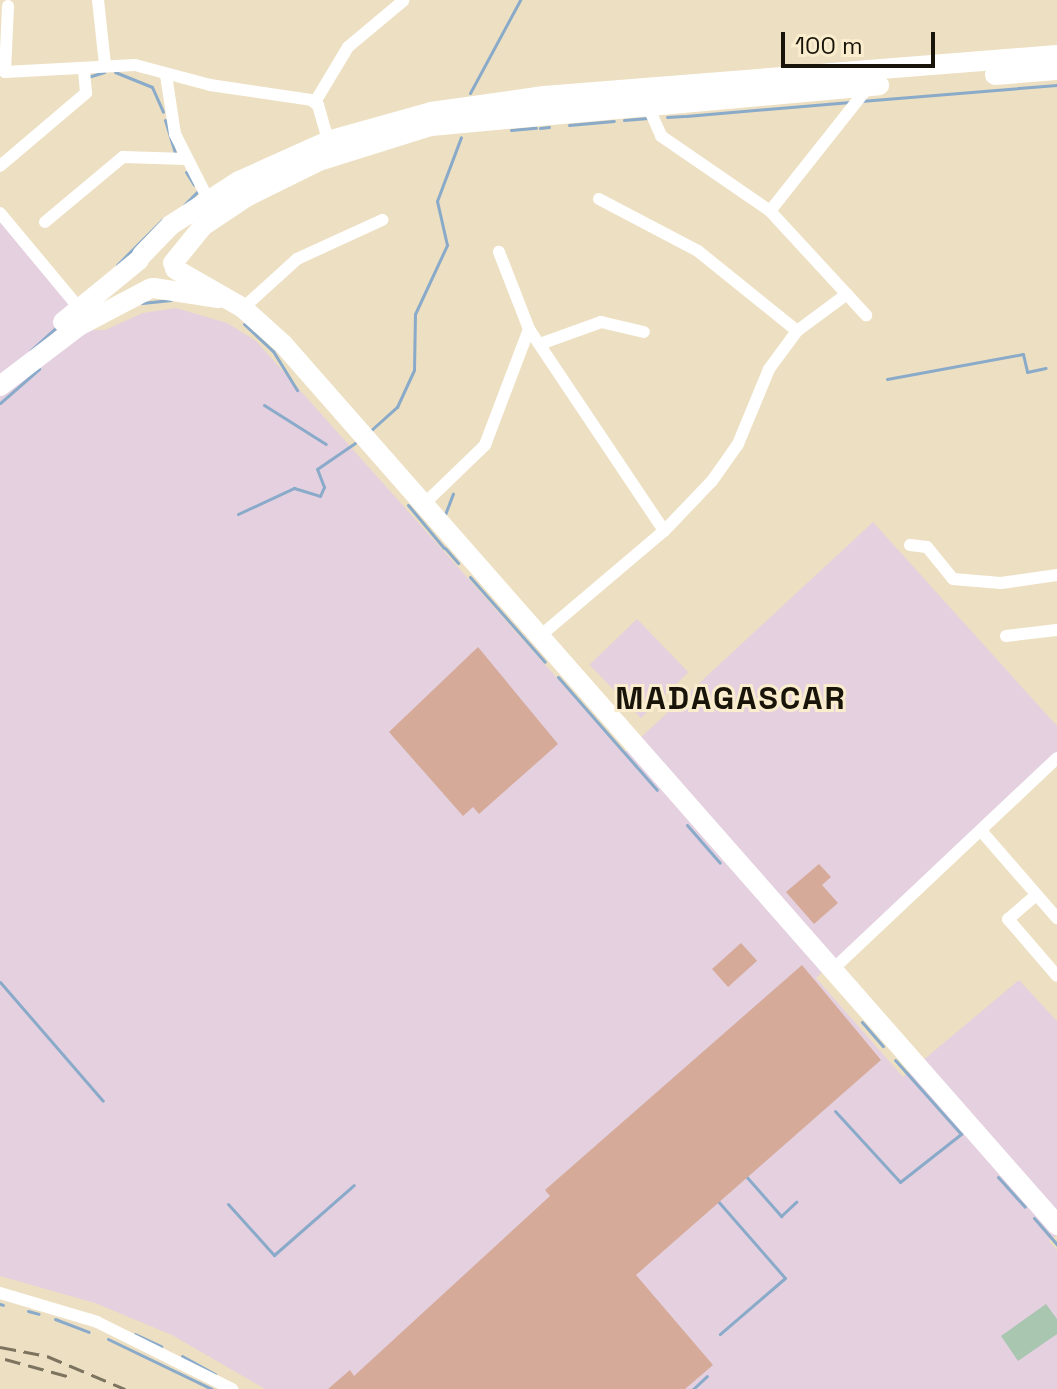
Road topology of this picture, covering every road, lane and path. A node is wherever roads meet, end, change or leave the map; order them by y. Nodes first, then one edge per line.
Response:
1 (98, 0) edge
2 (403, 1) edge
3 (8, 6) dead end
4 (1057, 55) edge
5 (105, 64) junction
6 (1057, 70) edge
7 (84, 72) junction
8 (166, 75) junction
9 (870, 85) junction
10 (315, 102) junction
11 (647, 104) junction
12 (328, 141) junction
13 (186, 159) junction
14 (0, 166) edge
15 (244, 188) junction
16 (208, 199) junction
17 (599, 199) dead end
18 (770, 211) junction
19 (0, 213) edge
20 (382, 220) dead end
21 (45, 222) dead end
22 (499, 252) dead end
23 (140, 258) junction
24 (174, 266) junction
25 (153, 288) junction
26 (847, 294) junction
27 (235, 304) junction
28 (80, 309) junction
29 (866, 315) dead end
30 (529, 329) junction
31 (797, 331) junction
32 (644, 332) dead end
33 (540, 344) junction
34 (0, 371) edge
35 (0, 386) edge
36 (424, 504) junction
37 (664, 531) junction
38 (910, 545) dead end
39 (1057, 575) edge
40 (1057, 630) edge
41 (540, 636) junction
42 (1006, 636) dead end
43 (1057, 758) edge
44 (983, 833) junction
45 (1036, 895) junction
46 (1054, 910) edge
47 (830, 972) junction
48 (1057, 976) edge
49 (1057, 1225) edge
50 (0, 1293) edge
51 (232, 1389) edge

1 - 5 street
2 - 10 street
3 - 7 street
4 - 12 main road
5 - 7 street
5 - 8 street
6 - 9 main road
7 - 14 street
8 - 10 street
8 - 13 street
9 - 11 main road
9 - 18 street
10 - 12 street
11 - 15 main road
11 - 18 street
12 - 15 main road
13 - 16 street
13 - 21 street
15 - 16 main road
15 - 24 main road
16 - 23 main road
17 - 31 street
18 - 26 street
19 - 28 street
20 - 27 street
22 - 30 street
23 - 24 main road
23 - 25 main road
23 - 28 main road
24 - 25 main road
24 - 27 main road
25 - 27 main road
25 - 35 main road
26 - 29 street
26 - 31 street
27 - 36 main road
28 - 34 main road
30 - 33 street
30 - 36 street
31 - 37 street
32 - 33 street
33 - 37 street
36 - 41 main road
37 - 41 street
38 - 39 street
40 - 42 street
41 - 47 main road
43 - 44 street
44 - 45 street
44 - 47 street
45 - 46 street
45 - 48 street
47 - 49 main road
50 - 51 street

